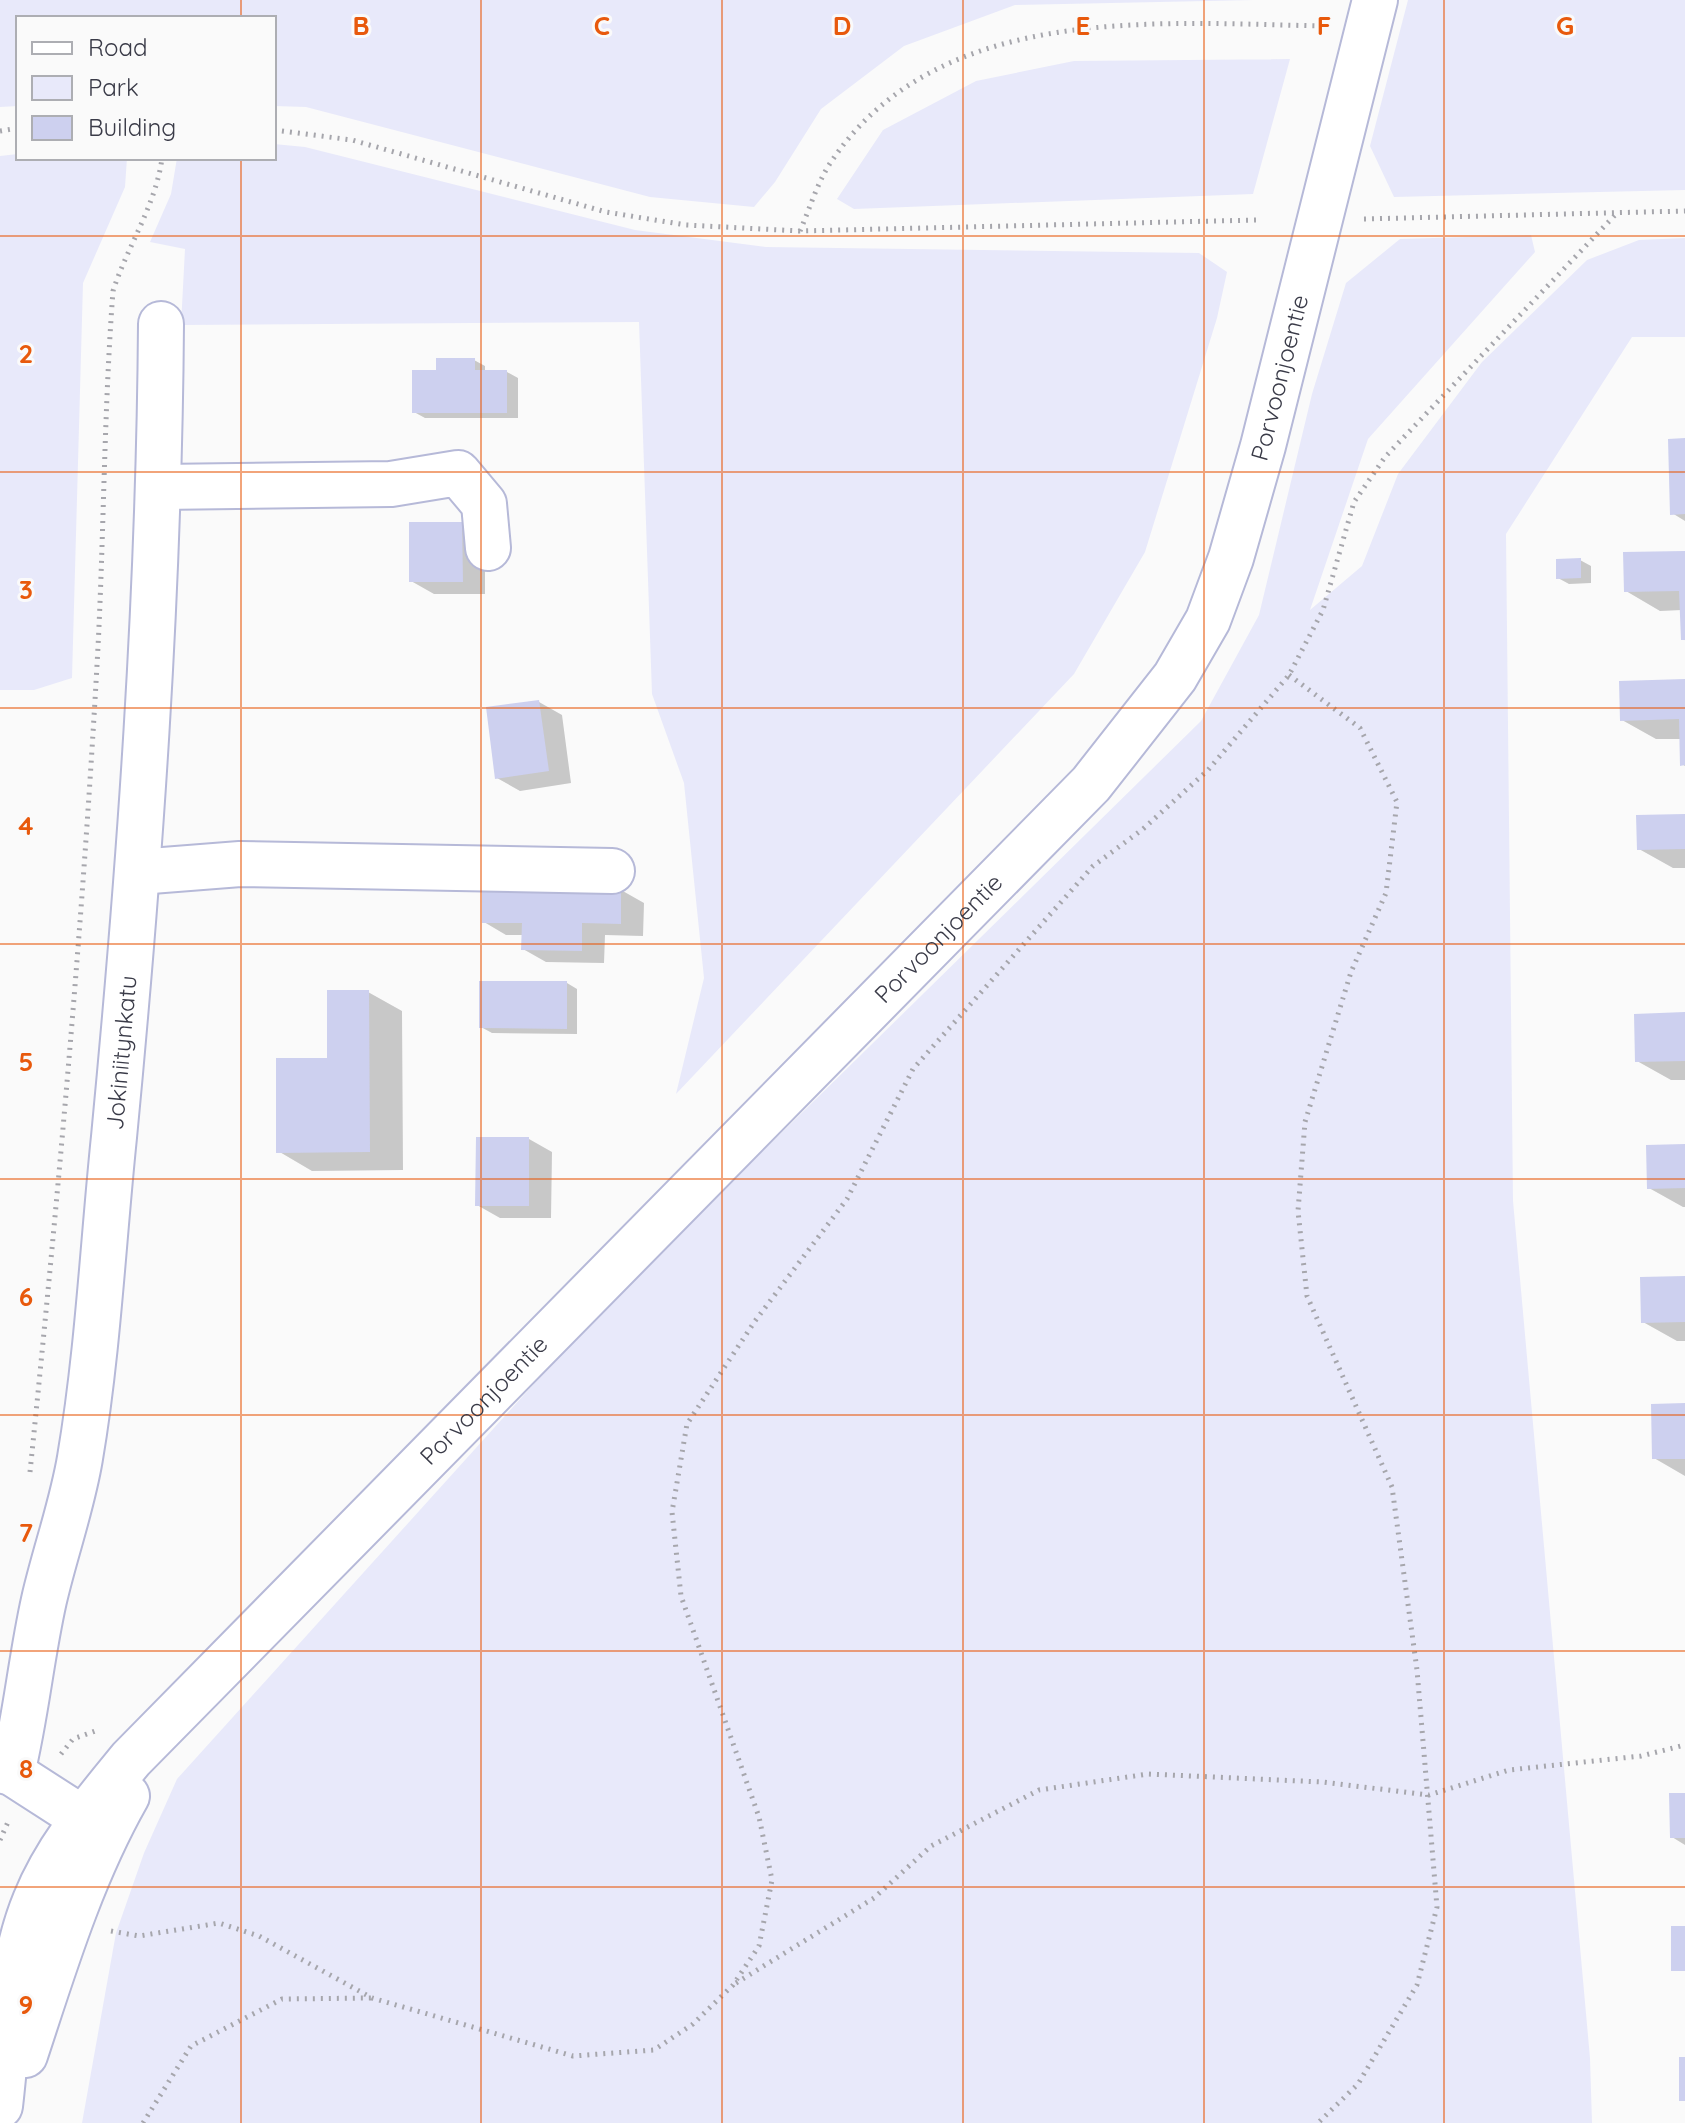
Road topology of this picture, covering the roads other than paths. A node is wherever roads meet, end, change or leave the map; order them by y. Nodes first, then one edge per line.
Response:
1 (1375, 0) edge
2 (161, 324) dead end
3 (160, 487) junction
4 (488, 548) dead end
5 (612, 871) dead end
6 (138, 872) junction
7 (193, 1693) junction
8 (16, 1777) edge
9 (82, 1818) junction
10 (0, 2106) edge
11 (6, 2123) edge

1 - 7 street, Porvoonjoentie
2 - 3 street, Jokiniitynkatu
3 - 4 street
3 - 6 street, Jokiniitynkatu
5 - 6 street
6 - 8 street, Jokiniitynkatu
7 - 9 street, Porvoonjoentie
7 - 11 street, Porvoonjoentie
8 - 9 street
9 - 10 street, Porvoonjoentie

